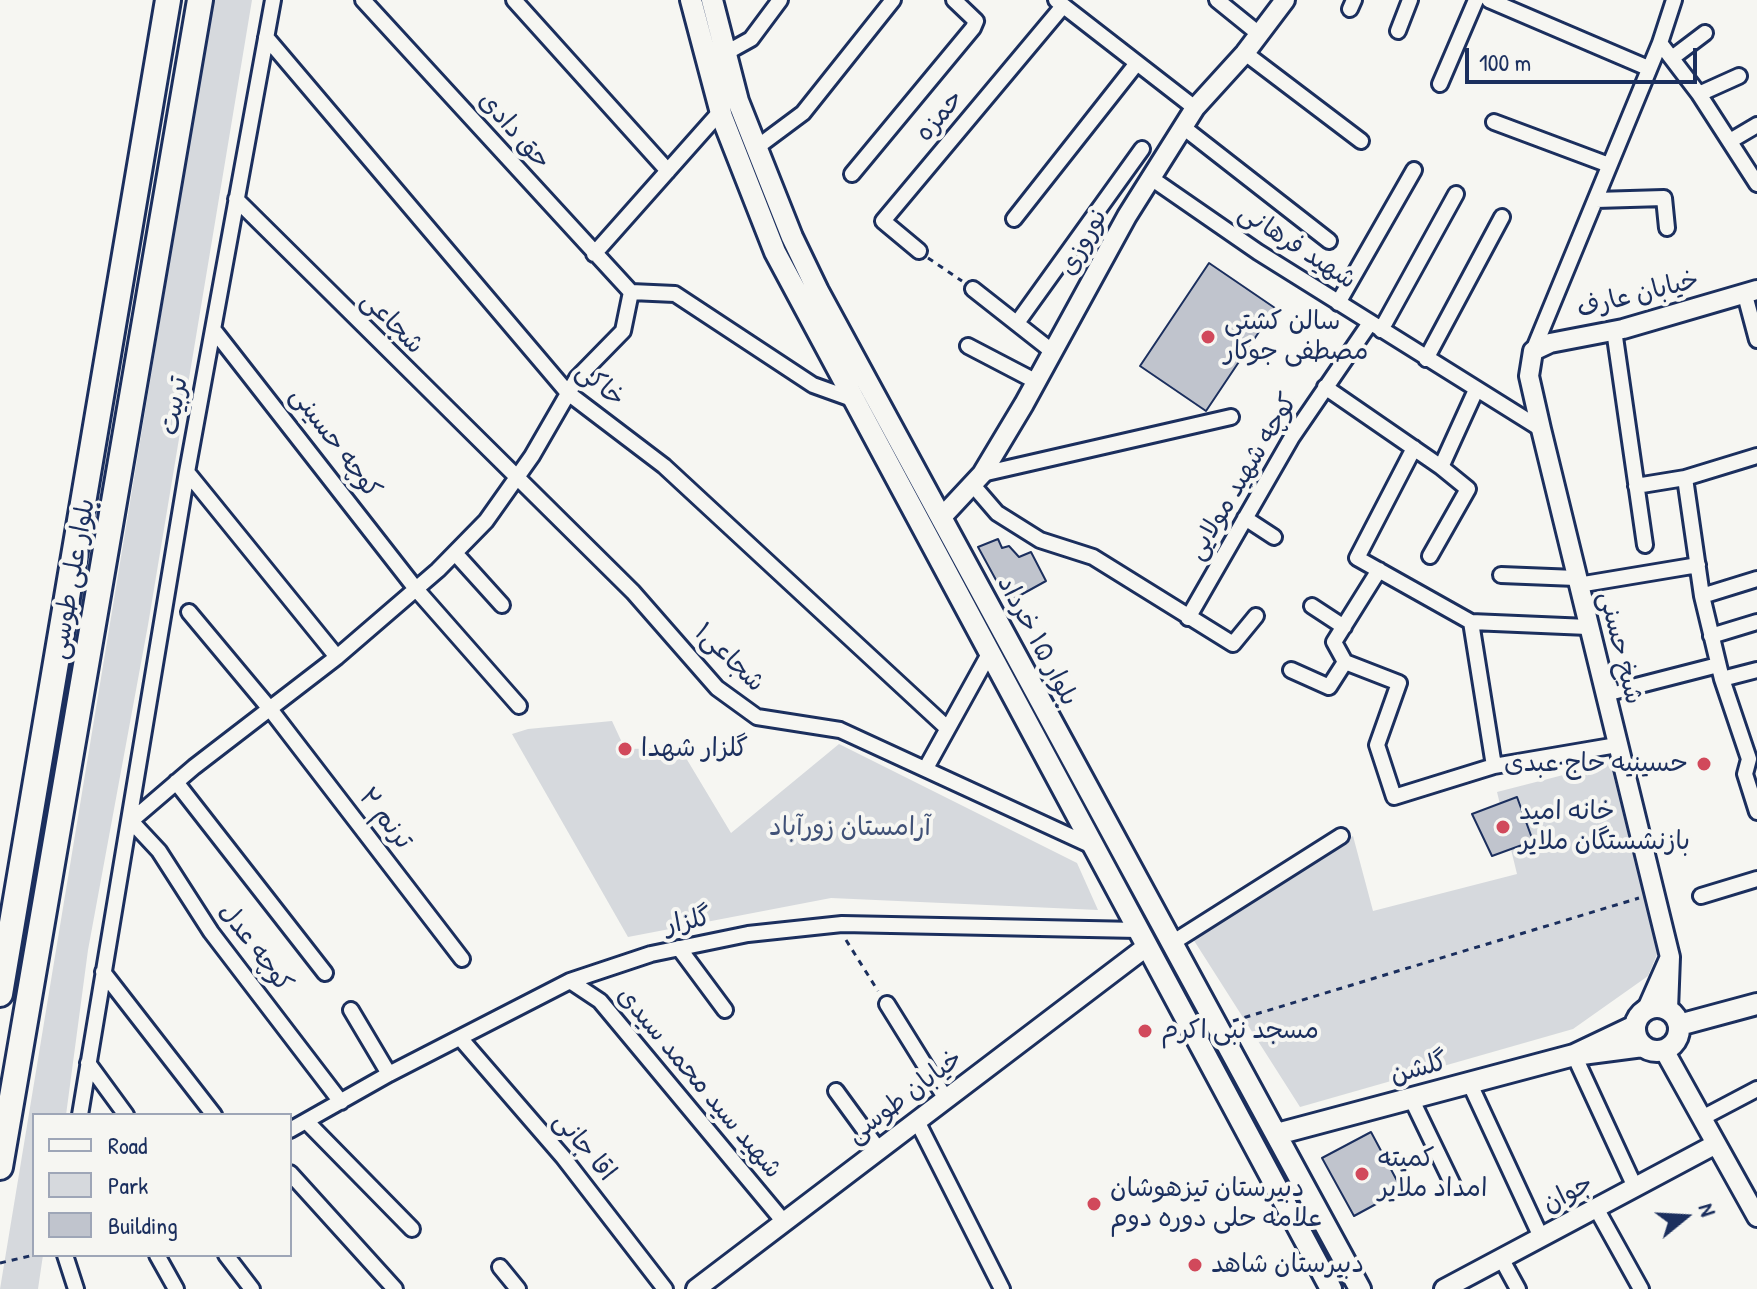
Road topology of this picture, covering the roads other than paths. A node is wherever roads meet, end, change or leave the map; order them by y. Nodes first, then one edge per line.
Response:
1 (168, 0) edge
2 (200, 0) edge
3 (273, 0) edge
4 (363, 0) edge
5 (514, 0) edge
6 (691, 0) edge
7 (712, 0) edge
8 (780, 0) edge
9 (893, 0) edge
10 (954, 0) edge
11 (1217, 0) edge
12 (1285, 0) edge
13 (1410, 0) edge
14 (1476, 0) edge
15 (1489, 0) edge
16 (1674, 0) edge
17 (1060, 3) edge
18 (1398, 31) dead end
19 (1705, 33) dead end
20 (1259, 34) junction
21 (266, 37) junction
22 (1660, 43) junction
23 (1245, 53) junction
24 (724, 54) junction
25 (1672, 58) junction
26 (1137, 63) junction
27 (1648, 68) junction
28 (1739, 76) dead end
29 (1440, 84) dead end
30 (1699, 94) junction
31 (1195, 108) junction
32 (720, 112) junction
33 (1494, 122) dead end
34 (1757, 125) edge
35 (1183, 127) junction
36 (1361, 141) dead end
37 (1730, 141) junction
38 (756, 148) junction
39 (1142, 149) dead end
40 (1609, 165) junction
41 (1414, 170) dead end
42 (668, 171) junction
43 (852, 174) dead end
44 (1151, 178) junction
45 (1757, 184) edge
46 (1456, 194) dead end
47 (236, 199) junction
48 (1596, 200) junction
49 (1502, 217) dead end
50 (1014, 219) dead end
51 (1667, 228) dead end
52 (1329, 241) dead end
53 (919, 251) road end
54 (594, 254) junction
55 (973, 289) road end
56 (631, 292) junction
57 (1751, 292) edge
58 (1338, 303) junction
59 (1017, 323) junction
60 (1375, 327) junction
61 (213, 329) junction
62 (1614, 330) junction
63 (1757, 340) edge
64 (968, 346) dead end
65 (1533, 351) junction
66 (1053, 352) junction
67 (1426, 359) junction
68 (1037, 382) junction
69 (1325, 387) junction
70 (1476, 390) junction
71 (568, 393) junction
72 (852, 399) junction
73 (1231, 417) dead end
74 (1541, 429) junction
75 (1414, 448) junction
76 (1757, 456) edge
77 (1441, 467) junction
78 (187, 472) junction
79 (1685, 478) junction
80 (516, 479) junction
81 (977, 479) junction
82 (1636, 486) junction
83 (941, 518) junction
84 (1245, 518) junction
85 (1274, 537) dead end
86 (1645, 545) dead end
87 (455, 553) junction
88 (1430, 556) dead end
89 (1698, 565) junction
90 (1379, 570) junction
91 (1501, 575) dead end
92 (1757, 579) edge
93 (1577, 582) junction
94 (416, 589) junction
95 (1702, 596) junction
96 (984, 597) junction
97 (502, 605) dead end
98 (1312, 606) dead end
99 (965, 608) junction
100 (189, 612) dead end
101 (1256, 616) dead end
102 (1188, 618) junction
103 (1471, 622) junction
104 (1757, 622) edge
105 (1344, 627) junction
106 (1588, 627) junction
107 (1711, 636) junction
108 (989, 654) junction
109 (337, 657) junction
110 (1345, 662) junction
111 (1291, 670) dead end
112 (1757, 670) edge
113 (1720, 672) junction
114 (1605, 694) junction
115 (519, 706) dead end
116 (270, 709) junction
117 (946, 727) junction
118 (1617, 745) junction
119 (1494, 766) junction
120 (926, 768) junction
121 (1751, 771) edge
122 (176, 782) junction
123 (1757, 812) edge
124 (131, 821) junction
125 (1341, 836) dead end
126 (1092, 846) junction
127 (1757, 879) edge
128 (1701, 896) dead end
129 (1142, 938) junction
130 (1172, 943) junction
131 (679, 948) junction
132 (1670, 957) junction
133 (462, 959) dead end
134 (103, 972) junction
135 (325, 973) dead end
136 (570, 981) junction
137 (0, 994) edge
138 (887, 1004) road end
139 (1757, 1004) edge
140 (1647, 1009) junction
141 (351, 1010) dead end
142 (725, 1010) dead end
143 (1674, 1017) junction
144 (1635, 1026) junction
145 (461, 1039) junction
146 (1643, 1046) junction
147 (1664, 1050) junction
148 (1574, 1055) junction
149 (88, 1063) junction
150 (389, 1074) junction
151 (1469, 1082) junction
152 (1757, 1089) edge
153 (836, 1091) dead end
154 (1411, 1098) junction
155 (946, 1099) junction
156 (341, 1102) junction
157 (80, 1113) edge
158 (125, 1113) edge
159 (212, 1113) edge
160 (1702, 1118) junction
161 (306, 1121) junction
162 (917, 1121) junction
163 (292, 1129) edge
164 (1277, 1134) junction
165 (1716, 1144) junction
166 (879, 1150) junction
167 (0, 1167) edge
168 (292, 1175) edge
169 (1453, 1185) dead end
170 (1635, 1187) junction
171 (1596, 1208) junction
172 (1757, 1217) edge
173 (784, 1222) junction
174 (412, 1229) dead end
175 (1541, 1237) junction
176 (66, 1257) edge
177 (158, 1257) edge
178 (228, 1257) edge
179 (1501, 1258) junction
180 (500, 1267) dead end
181 (707, 1286) edge
182 (76, 1289) edge
183 (176, 1289) edge
184 (252, 1289) edge
185 (395, 1289) edge
186 (518, 1289) edge
187 (665, 1289) edge
188 (1002, 1289) edge
189 (1331, 1289) edge
190 (1360, 1289) edge
191 (1444, 1289) edge
192 (1518, 1289) edge
193 (1641, 1289) edge

1 - 137 highway, بلوار علی طوسی
2 - 167 highway, بلوار علی طوسی
3 - 21 street, تربیت
4 - 54 street, حق دادی
5 - 42 street
6 - 32 main road, بلوار ۱۵ خرداد
7 - 24 main road, بلوار ۱۵ خرداد
8 - 24 street
9 - 38 street
10 - 43 street
11 - 20 street
12 - 20 street, نوروزی
13 - 18 street
14 - 29 street
15 - 27 street
16 - 22 street
17 - 26 street
17 - 53 street, حمزه
19 - 25 street
20 - 23 street, نوروزی
21 - 47 street, تربیت
21 - 71 street, خاکی
22 - 25 street
22 - 27 street
23 - 31 street, نوروزی
23 - 36 street
24 - 38 main road, بلوار ۱۵ خرداد
25 - 30 street
26 - 31 street
26 - 50 street
27 - 40 street
28 - 30 street
30 - 37 street
31 - 35 street, نوروزی
32 - 42 street
32 - 72 main road, بلوار ۱۵ خرداد
33 - 40 street
34 - 37 street
35 - 44 street, نوروزی
35 - 52 street
37 - 45 street
38 - 83 main road, بلوار ۱۵ خرداد
39 - 59 street
40 - 48 street
41 - 58 street
42 - 54 street
44 - 58 street, شهید فرهانی
44 - 66 street, نوروزی
46 - 60 street, کوچه شهید مولایی
47 - 61 street, تربیت
47 - 80 street, شجاعی
48 - 51 street
48 - 65 street
49 - 67 street
54 - 56 street, حق دادی
55 - 59 street
56 - 71 street
56 - 72 street
57 - 62 street, خیابان عارف
57 - 63 street
58 - 60 street, شهید فرهانی
59 - 66 street
60 - 67 street, شهید فرهانی
60 - 69 street, کوچه شهید مولایی
61 - 78 street, تربیت
61 - 94 street, کوچه حسینی
62 - 65 street, خیابان عارف
62 - 82 street
64 - 68 street
65 - 74 street, شیخ حسنی
66 - 68 street, نوروزی
67 - 70 street, شهید فرهانی
68 - 81 street, نوروزی
69 - 75 street
69 - 84 street, کوچه شهید مولایی
70 - 74 street, شهید فرهانی
70 - 77 street
71 - 80 street
71 - 117 street, خاکی
72 - 99 main road, بلوار ۱۵ خرداد
73 - 81 street
74 - 93 street, شیخ حسنی
75 - 77 street
75 - 90 street
76 - 79 street
77 - 88 street
78 - 109 street
78 - 124 street, تربیت
79 - 82 street
79 - 89 street
80 - 87 street
80 - 120 street, شجاعی۱
81 - 83 street, نوروزی
81 - 102 street
82 - 86 street
83 - 96 main road, بلوار ۱۵ خرداد
84 - 85 street
84 - 102 street, کوچه شهید مولایی
87 - 94 street
87 - 97 street
89 - 93 street
89 - 95 street
90 - 103 street
90 - 105 street
91 - 93 street
92 - 95 street
93 - 106 street, شیخ حسنی
94 - 109 street
94 - 115 street, کوچه حسینی
95 - 107 street
96 - 99 main road
96 - 130 main road, بلوار ۱۵ خرداد
98 - 105 street
99 - 108 main road, بلوار ۱۵ خرداد
100 - 116 street, ترنم ۲
101 - 102 street
103 - 106 street
103 - 119 street
104 - 107 street
105 - 110 street
106 - 114 street, شیخ حسنی
107 - 113 street
108 - 117 street
108 - 126 main road, بلوار ۱۵ خرداد
109 - 116 street
110 - 111 street
110 - 119 street
112 - 113 street
113 - 114 street
113 - 121 street
114 - 118 street, شیخ حسنی
116 - 122 street
116 - 133 street, ترنم ۲
117 - 120 street
118 - 119 street
118 - 132 street, شیخ حسنی
120 - 126 street, شجاعی۱
121 - 123 street
122 - 124 street
122 - 135 street
124 - 134 street, تربیت
124 - 156 street, کوچه عدل
125 - 130 street
126 - 129 main road, بلوار ۱۵ خرداد
127 - 128 street
129 - 131 street, گلزار
129 - 155 street, خیابان طوسی
129 - 189 main road, بلوار ۱۵ خرداد
130 - 164 main road, بلوار ۱۵ خرداد
131 - 136 street, گلزار
131 - 142 street
132 - 140 street
132 - 143 street, شیخ حسنی
134 - 149 street, تربیت
134 - 159 street
136 - 145 street, گلزار
136 - 173 street, شهید سید محمد سیدی
138 - 155 street
139 - 143 main road
140 - 143 main road
140 - 144 main road
141 - 150 street
143 - 147 main road
144 - 146 main road
144 - 148 main road
145 - 150 street, گلزار
145 - 187 street, اقا جانی
146 - 147 main road
146 - 148 main road
147 - 160 street
148 - 151 main road, گلشن
148 - 170 street
149 - 157 street, تربیت
149 - 158 street
150 - 156 street, گلزار
151 - 154 main road, گلشن
151 - 175 street
152 - 160 street
153 - 166 street
154 - 164 main road, گلشن
154 - 169 street
155 - 162 street, خیابان طوسی
156 - 161 street, گلزار
160 - 165 street
161 - 163 street, گلزار
161 - 174 street
162 - 166 street, خیابان طوسی
162 - 188 street
164 - 190 main road, بلوار ۱۵ خرداد
165 - 170 street, جوان
165 - 172 street
166 - 173 street, خیابان طوسی
168 - 185 street
170 - 171 street, جوان
171 - 175 street, جوان
171 - 193 street
173 - 181 street, خیابان طوسی
175 - 179 street, جوان
176 - 182 street
177 - 183 street
178 - 184 street
179 - 191 street, جوان
179 - 192 street
180 - 186 street

